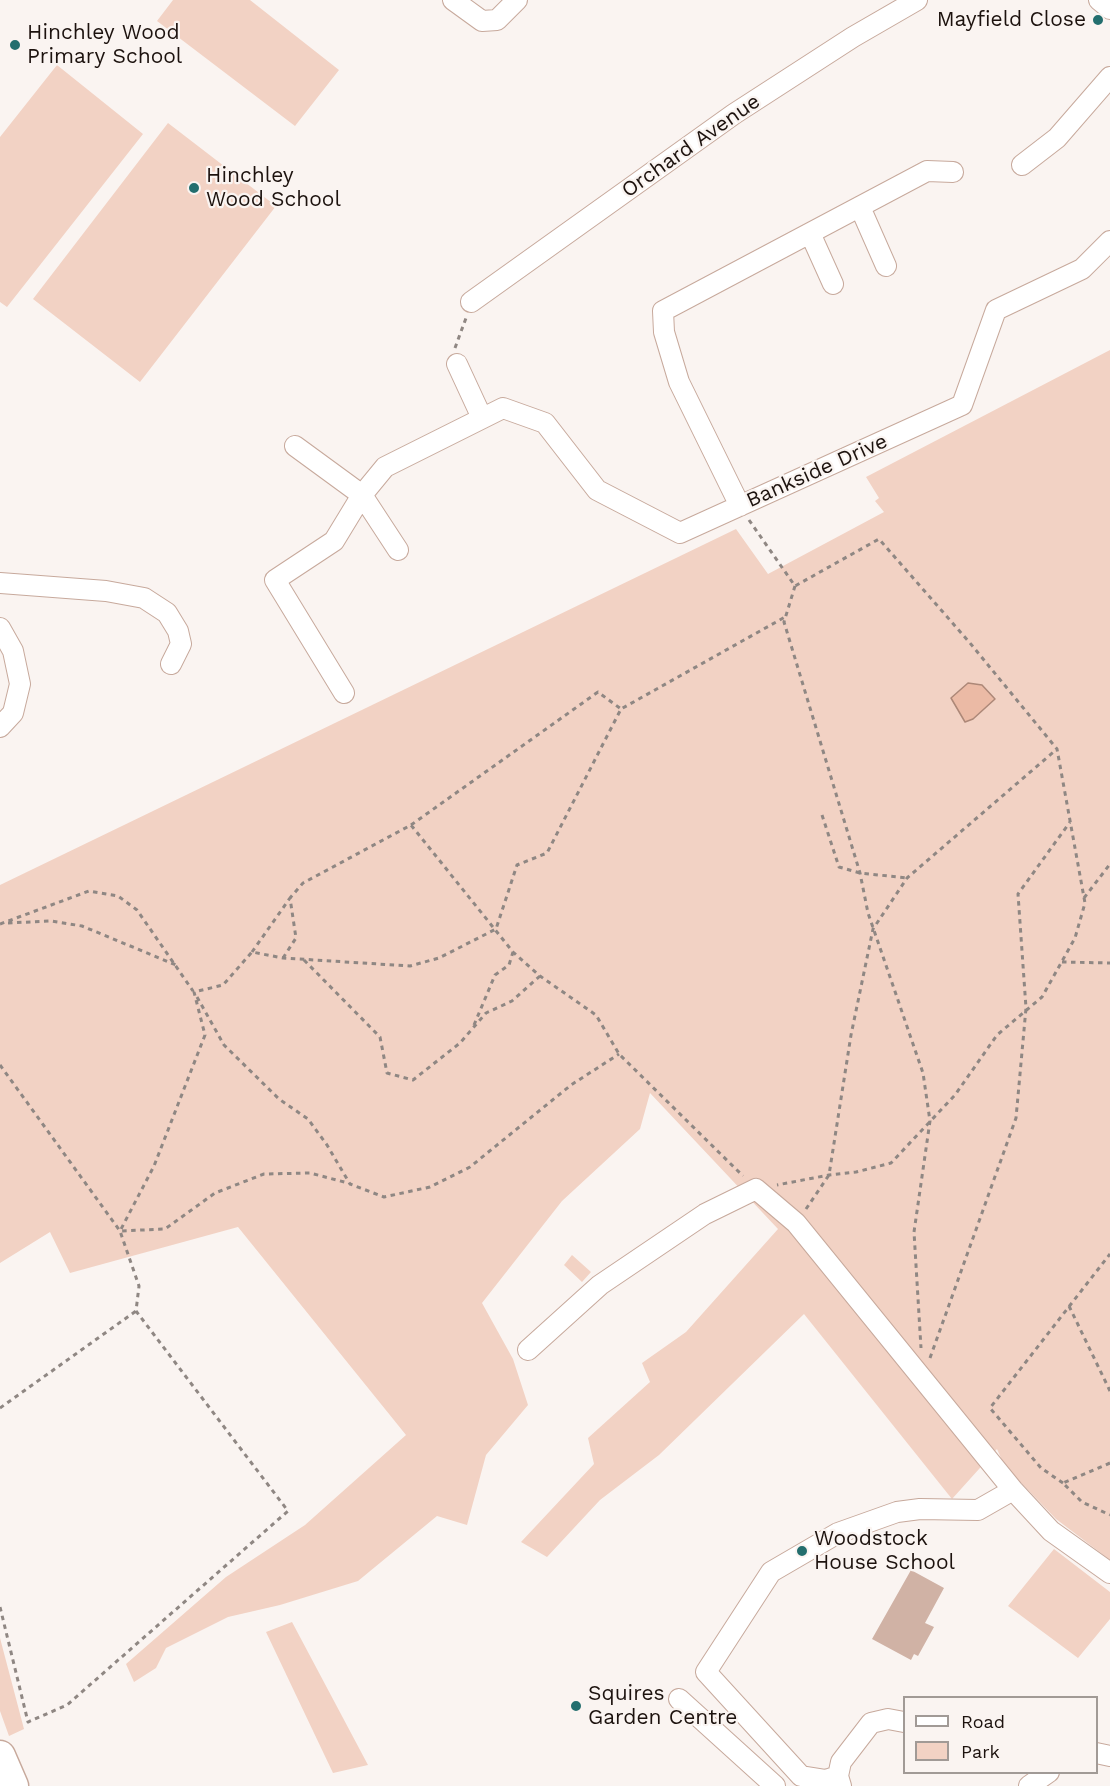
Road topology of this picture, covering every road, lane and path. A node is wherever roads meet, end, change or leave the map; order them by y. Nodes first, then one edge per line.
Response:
1 (453, 0) edge
2 (517, 0) edge
3 (917, 0) edge
4 (1100, 0) edge
5 (1110, 9) edge
6 (1110, 77) edge
7 (1022, 165) dead end
8 (953, 172) dead end
9 (860, 207) junction
10 (810, 233) junction
11 (1110, 241) edge
12 (886, 266) dead end
13 (833, 284) dead end
14 (471, 302) joint
15 (457, 364) joint
16 (482, 418) junction
17 (295, 446) dead end
18 (362, 495) junction
19 (740, 506) junction
20 (398, 550) dead end
21 (0, 583) edge
22 (795, 586) junction
23 (785, 617) junction
24 (0, 628) edge
25 (171, 664) dead end
26 (344, 693) dead end
27 (621, 709) junction
28 (0, 727) edge
29 (1057, 749) junction
30 (822, 815) dead end
31 (1071, 821) junction
32 (411, 825) junction
33 (1110, 864) edge
34 (860, 873) junction
35 (907, 878) junction
36 (290, 898) junction
37 (1084, 898) junction
38 (2, 924) edge
39 (496, 929) junction
40 (873, 930) junction
41 (252, 952) junction
42 (513, 952) junction
43 (283, 958) junction
44 (303, 959) junction
45 (1062, 962) junction
46 (1110, 963) edge
47 (177, 965) junction
48 (540, 976) junction
49 (194, 992) junction
50 (1025, 1011) junction
51 (472, 1029) junction
52 (619, 1054) junction
53 (0, 1065) edge
54 (930, 1121) junction
55 (829, 1175) junction
56 (350, 1184) junction
57 (756, 1190) junction
58 (796, 1223) junction
59 (120, 1231) junction
60 (1110, 1254) edge
61 (1069, 1306) junction
62 (136, 1311) junction
63 (528, 1350) dead end
64 (923, 1377) junction
65 (1110, 1391) edge
66 (0, 1408) edge
67 (1110, 1463) edge
68 (1063, 1483) junction
69 (1013, 1490) junction
70 (1110, 1515) edge
71 (1110, 1573) edge
72 (0, 1607) edge
73 (680, 1699) dead end
74 (903, 1722) edge
75 (0, 1756) edge
76 (1047, 1774) edge
77 (839, 1781) edge
78 (13, 1786) edge
79 (775, 1786) edge
80 (1029, 1786) edge

1 - 2 street
3 - 14 street, Orchard Avenue
4 - 5 street
6 - 7 street
8 - 9 street
9 - 10 street
9 - 12 street
10 - 13 street
10 - 19 street
11 - 19 street, Bankside Drive
14 - 15 path
15 - 16 street
16 - 18 street, Bankside Drive
16 - 19 street, Bankside Drive
17 - 18 street
18 - 20 street
18 - 26 street
19 - 22 path
21 - 25 street
22 - 23 path
22 - 29 path
23 - 27 path
23 - 34 path
24 - 28 street
27 - 32 path
27 - 39 path
29 - 31 path
29 - 35 path
30 - 34 path
31 - 37 path
31 - 50 path
32 - 36 path
32 - 39 path
33 - 37 path
34 - 35 path
34 - 40 path
35 - 40 path
36 - 41 path
36 - 43 path
37 - 45 path
38 - 47 path
38 - 47 path
39 - 42 path
39 - 44 path
40 - 54 path
40 - 55 path
41 - 43 path
41 - 49 path
42 - 48 path
42 - 51 path
43 - 44 path
44 - 51 path
45 - 46 path
45 - 50 path
47 - 49 path
48 - 51 path
48 - 52 path
49 - 56 path
49 - 59 path
50 - 54 path
50 - 64 path
52 - 56 path
52 - 57 path
53 - 59 path
54 - 55 path
54 - 64 path
55 - 57 path
55 - 58 path
56 - 59 path
57 - 58 street
57 - 63 street
58 - 64 street
59 - 62 path
60 - 61 path
61 - 65 path
61 - 68 path
62 - 66 path
62 - 72 path
64 - 69 street
67 - 68 path
68 - 70 path
69 - 71 street
69 - 77 street
73 - 79 street
74 - 77 street
75 - 78 highway
76 - 80 street

